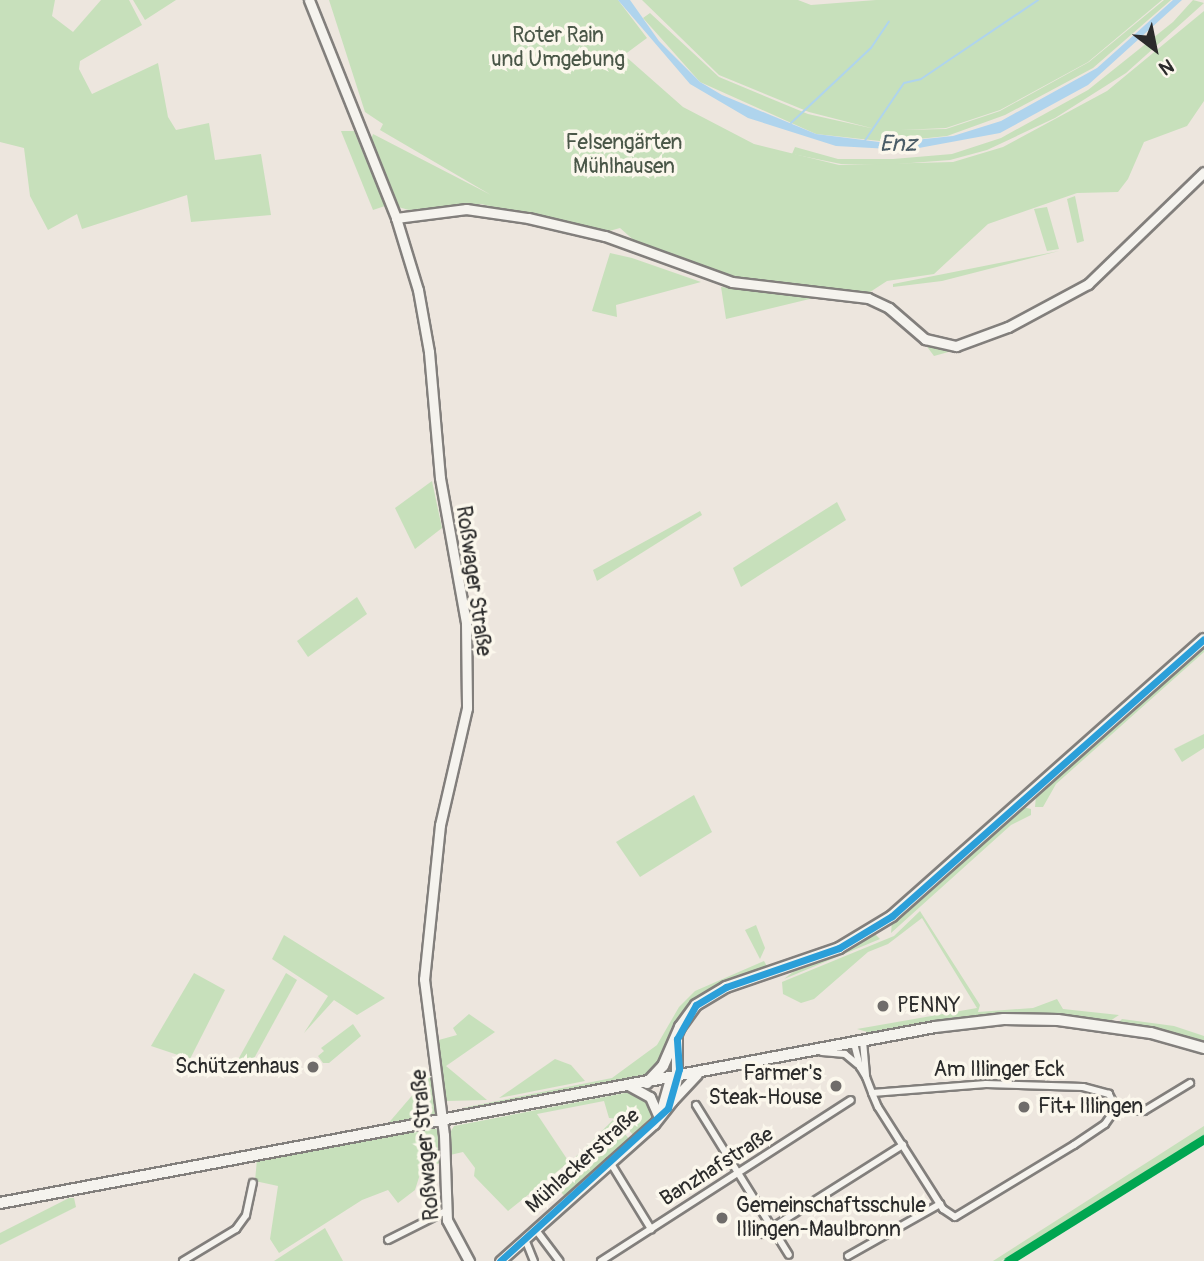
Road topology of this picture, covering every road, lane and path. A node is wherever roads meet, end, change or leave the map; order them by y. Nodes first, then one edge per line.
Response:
1 (309, 0) edge
2 (1204, 172) edge
3 (397, 222) junction
4 (1204, 639) edge
5 (858, 1042) junction
6 (676, 1047) junction
7 (1204, 1048) edge
8 (814, 1051) junction
9 (860, 1067) junction
10 (699, 1073) junction
11 (866, 1077) junction
12 (674, 1078) junction
13 (646, 1083) junction
14 (1190, 1083) dead end
15 (630, 1086) junction
16 (872, 1093) junction
17 (851, 1100) dead end
18 (672, 1101) junction
19 (696, 1105) dead end
20 (1116, 1108) junction
21 (659, 1117) junction
22 (442, 1120) junction
23 (903, 1145) junction
24 (610, 1162) junction
25 (740, 1173) junction
26 (253, 1183) dead end
27 (0, 1203) edge
28 (940, 1204) junction
29 (446, 1211) junction
30 (773, 1227) junction
31 (651, 1229) junction
32 (536, 1230) junction
33 (762, 1234) dead end
34 (525, 1239) junction
35 (388, 1240) dead end
36 (789, 1255) dead end
37 (848, 1256) dead end
38 (183, 1261) edge
39 (469, 1261) edge
40 (500, 1261) edge
41 (534, 1261) edge
42 (559, 1261) edge
43 (601, 1261) edge

1 - 3 street, Roßwager Straße
2 - 3 street
3 - 22 street, Roßwager Straße
4 - 6 main road
5 - 7 main road
5 - 8 main road
5 - 9 street
5 - 11 street
6 - 10 main road
6 - 12 main road
6 - 13 main road
8 - 9 street
8 - 10 main road
9 - 11 street
10 - 12 main road
10 - 18 street
11 - 16 street
12 - 13 main road
12 - 18 street, Mühlackerstraße
12 - 21 street, Mühlackerstraße
13 - 15 main road
14 - 20 street
15 - 21 street
15 - 22 main road
16 - 20 street, Am Illinger Eck
16 - 23 street
17 - 25 street, Banzhafstraße
18 - 21 street, Mühlackerstraße
19 - 25 street
20 - 28 street
21 - 24 street, Mühlackerstraße
22 - 27 main road
22 - 29 street, Roßwager Straße
23 - 28 street
23 - 30 street
24 - 31 street
24 - 32 street, Mühlackerstraße
25 - 30 street
25 - 31 street, Banzhafstraße
26 - 38 street
28 - 37 street
29 - 35 street
29 - 39 street, Roßwager Straße
30 - 33 street
30 - 36 street
31 - 43 street, Banzhafstraße
32 - 34 street, Mühlackerstraße
32 - 42 street
34 - 40 street, Mühlackerstraße
34 - 41 street

